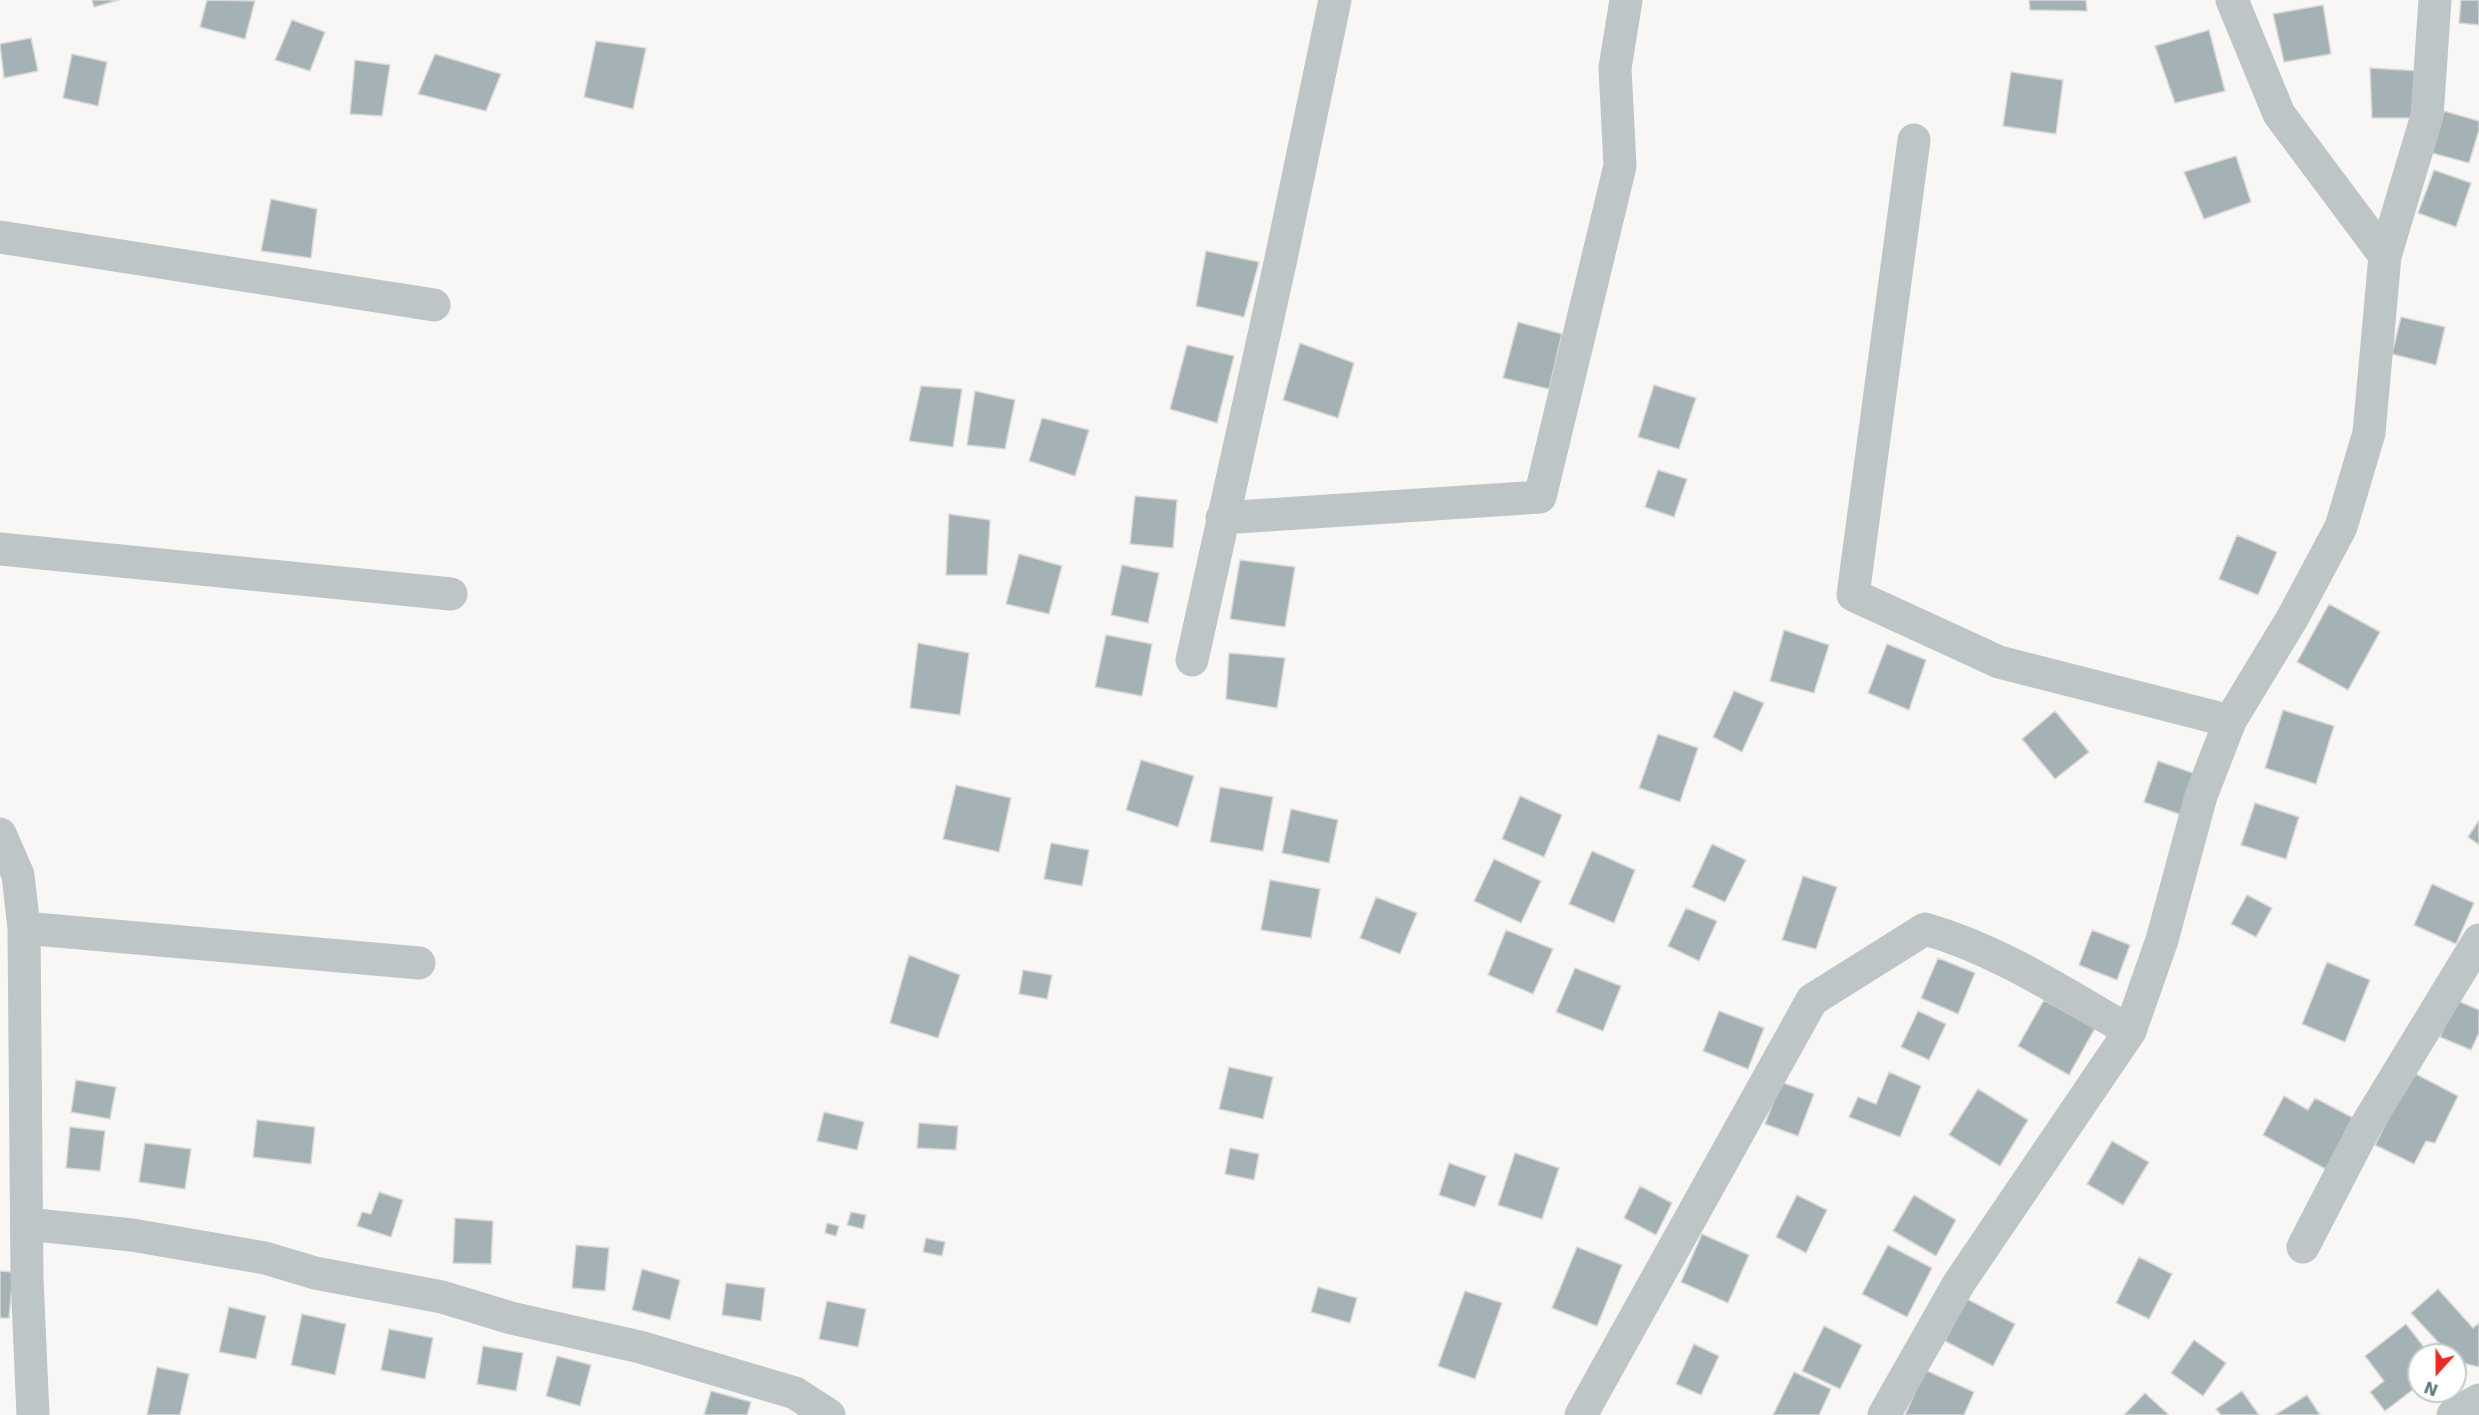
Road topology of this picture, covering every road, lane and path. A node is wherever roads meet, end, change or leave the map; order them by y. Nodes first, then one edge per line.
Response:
1 (1335, 0) edge
2 (1626, 0) edge
3 (2232, 0) edge
4 (2436, 0) edge
5 (1914, 140) dead end
6 (0, 237) edge
7 (2385, 256) junction
8 (434, 305) dead end
9 (1222, 518) junction
10 (0, 549) edge
11 (451, 594) dead end
12 (1192, 660) dead end
13 (2230, 721) junction
14 (0, 834) edge
15 (9, 873) edge
16 (24, 928) junction
17 (2479, 940) edge
18 (419, 963) dead end
19 (2130, 1031) junction
20 (18, 1203) edge
21 (2303, 1247) dead end
22 (33, 1415) edge
23 (829, 1415) edge
24 (1581, 1415) edge
25 (1884, 1415) edge

1 - 9 street
2 - 9 street
3 - 7 street
4 - 7 street
5 - 13 street
6 - 8 street
7 - 13 street
9 - 12 street
10 - 11 street
13 - 19 street
14 - 15 street
15 - 16 street
16 - 18 street
16 - 20 street
17 - 21 street
19 - 24 street
19 - 25 street
20 - 22 street
20 - 23 street

